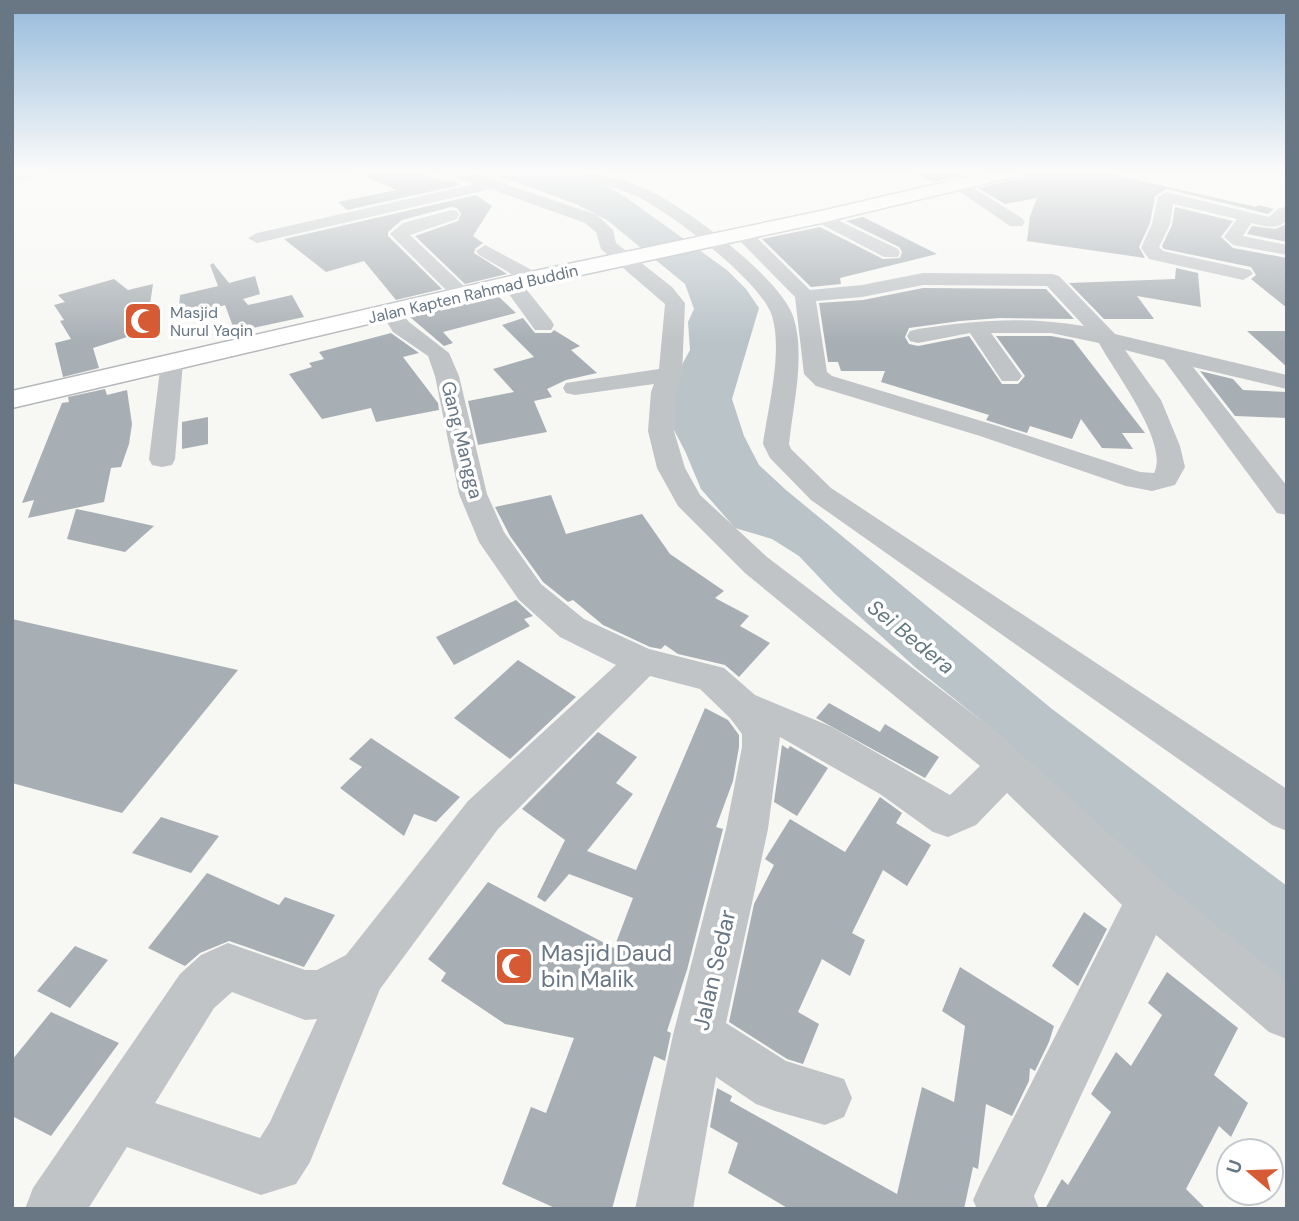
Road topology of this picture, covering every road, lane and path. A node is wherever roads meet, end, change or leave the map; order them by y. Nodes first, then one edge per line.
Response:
1 (301, 228) edge
2 (408, 228) edge
3 (602, 228) edge
4 (685, 228) edge
5 (771, 228) edge
6 (842, 228) edge
7 (1159, 228) edge
8 (1239, 228) edge
9 (743, 234) junction
10 (257, 238) dead end
11 (701, 242) junction
12 (1284, 250) dead end
13 (485, 251) dead end
14 (891, 253) dead end
15 (633, 257) junction
16 (1243, 274) dead end
17 (523, 281) junction
18 (462, 295) junction
19 (805, 296) junction
20 (391, 313) junction
21 (543, 325) dead end
22 (976, 327) junction
23 (918, 336) dead end
24 (1108, 339) junction
25 (178, 355) junction
26 (1173, 356) junction
27 (1242, 373) junction
28 (670, 375) junction
29 (1010, 376) dead end
30 (1287, 382) edge
31 (575, 388) dead end
32 (12, 400) edge
33 (1270, 403) dead end
34 (162, 459) dead end
35 (1287, 506) edge
36 (643, 661) junction
37 (752, 719) junction
38 (1005, 768) junction
39 (1287, 812) edge
40 (1149, 900) junction
41 (363, 972) junction
42 (1287, 1014) edge
43 (698, 1035) junction
44 (825, 1098) dead end
45 (115, 1116) junction
46 (54, 1209) edge
47 (664, 1209) edge
48 (1010, 1209) edge

1 - 10 street
2 - 18 street
3 - 15 street
4 - 11 street
5 - 9 main road, Jalan Kapten Rahmad Buddin
6 - 14 street
7 - 16 street
8 - 12 street
9 - 11 main road, Jalan Kapten Rahmad Buddin
9 - 19 street
11 - 15 main road, Jalan Kapten Rahmad Buddin
11 - 39 street
13 - 17 street
15 - 17 main road, Jalan Kapten Rahmad Buddin
15 - 28 street
17 - 18 main road, Jalan Kapten Rahmad Buddin
17 - 21 street
18 - 20 main road, Jalan Kapten Rahmad Buddin
19 - 24 street
19 - 24 street
20 - 25 main road, Jalan Kapten Rahmad Buddin
20 - 36 street, Gang Mangga
22 - 23 street
22 - 24 street
22 - 29 street
24 - 26 street
25 - 32 main road, Jalan Kapten Rahmad Buddin
25 - 34 street
26 - 27 street
26 - 35 street
27 - 30 street
27 - 33 street
28 - 31 street
28 - 38 street
36 - 37 street, Gang Mangga
36 - 41 street
37 - 38 street
37 - 43 street, Jalan Sedar
38 - 40 street
40 - 42 street
40 - 48 street
41 - 45 street
41 - 45 street
43 - 44 street
43 - 47 street, Jalan Sedar
45 - 46 street

